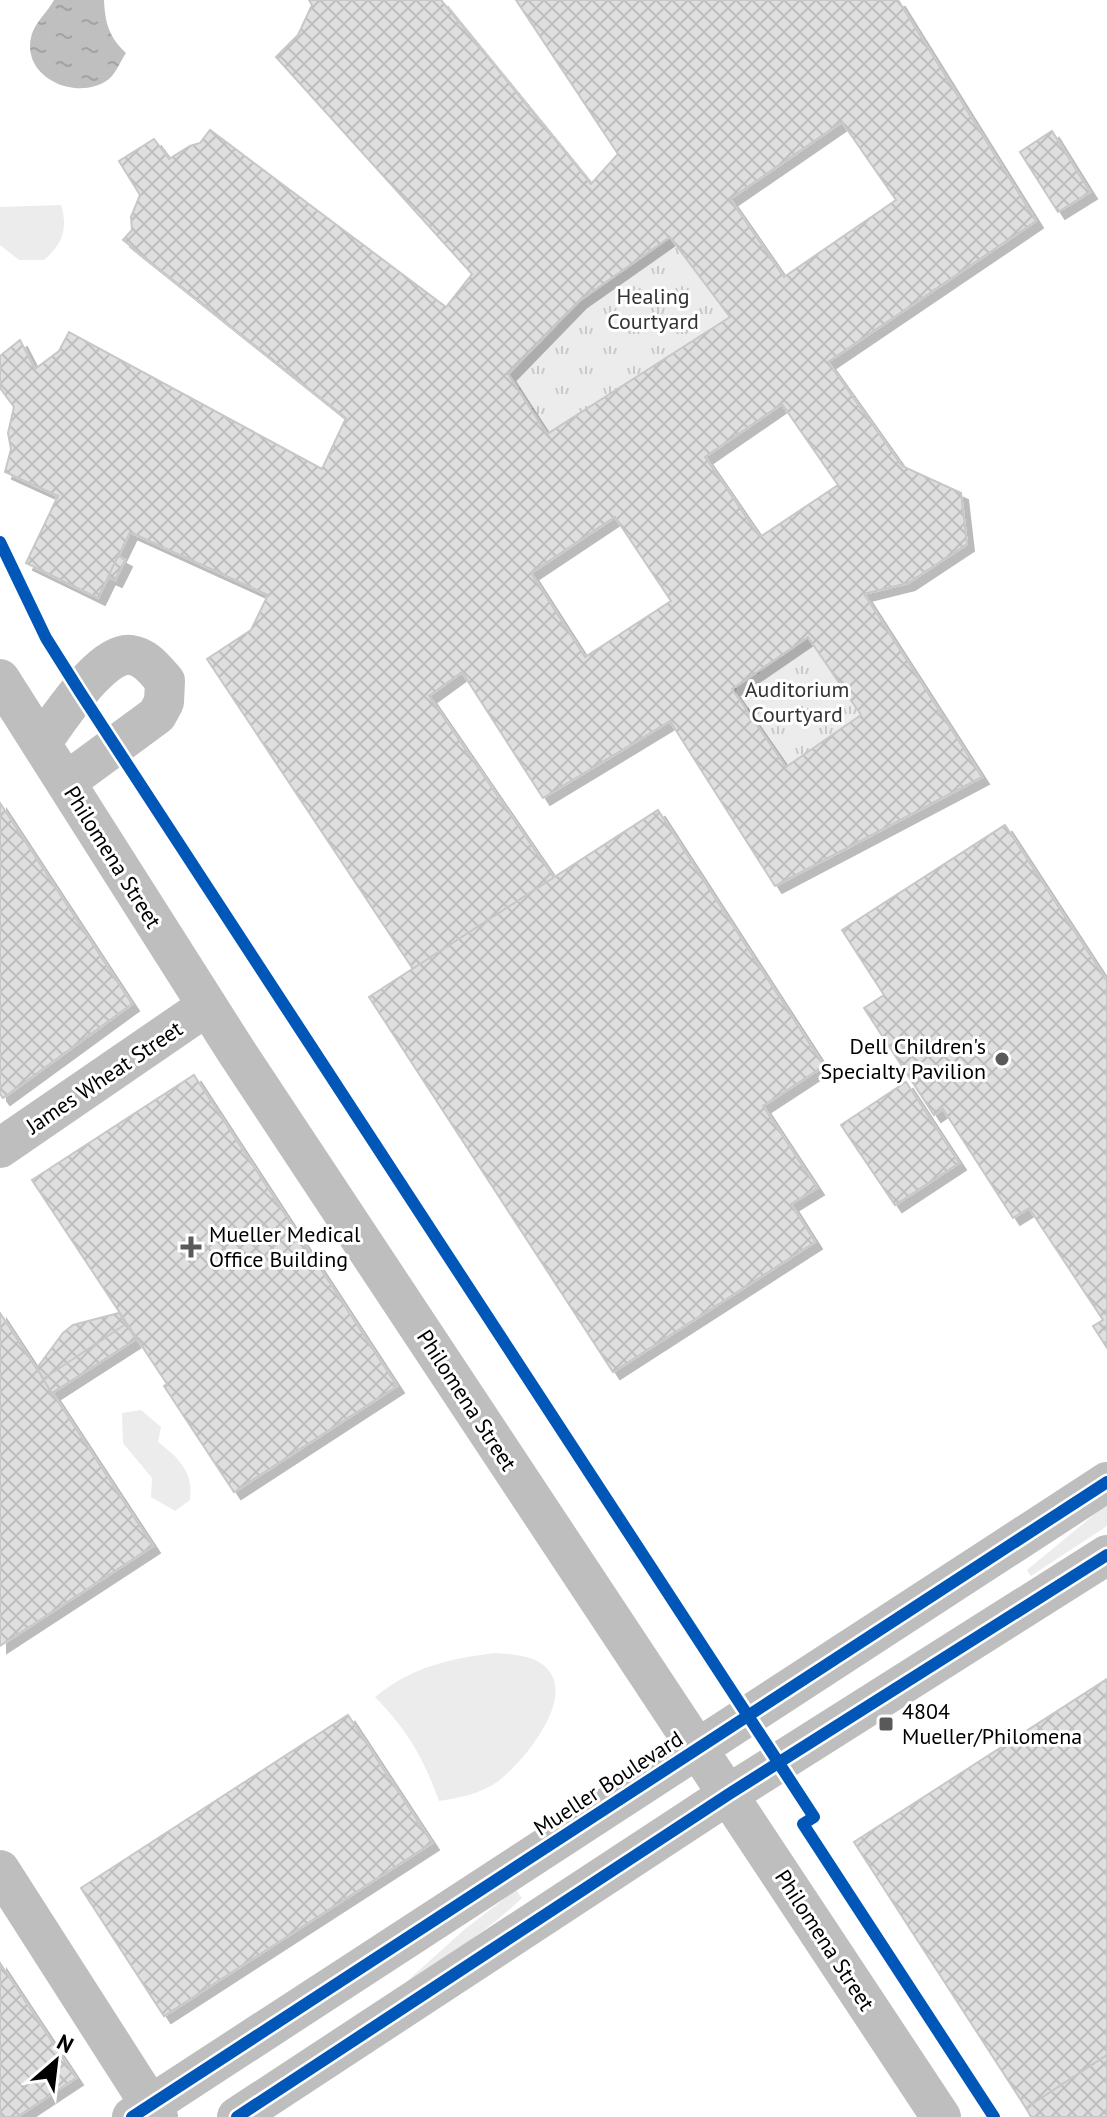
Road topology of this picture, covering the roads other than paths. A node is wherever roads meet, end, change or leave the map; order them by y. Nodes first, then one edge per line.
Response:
1 (0, 679) edge
2 (41, 743) junction
3 (66, 782) junction
4 (207, 1006) junction
5 (0, 1148) edge
6 (1107, 1482) edge
7 (1107, 1555) edge
8 (697, 1749) junction
9 (729, 1794) junction
10 (0, 1870) edge
11 (147, 2113) edge
12 (237, 2117) edge
13 (941, 2117) edge

1 - 2 street, Philomena Street
2 - 3 street, Philomena Street
2 - 3 street
3 - 4 street, Philomena Street
4 - 5 street, James Wheat Street
4 - 8 street, Philomena Street
6 - 8 street, Mueller Boulevard
7 - 9 street
8 - 9 street, Philomena Street
8 - 11 street, Mueller Boulevard
9 - 12 street
9 - 13 street, Philomena Street
10 - 11 street

